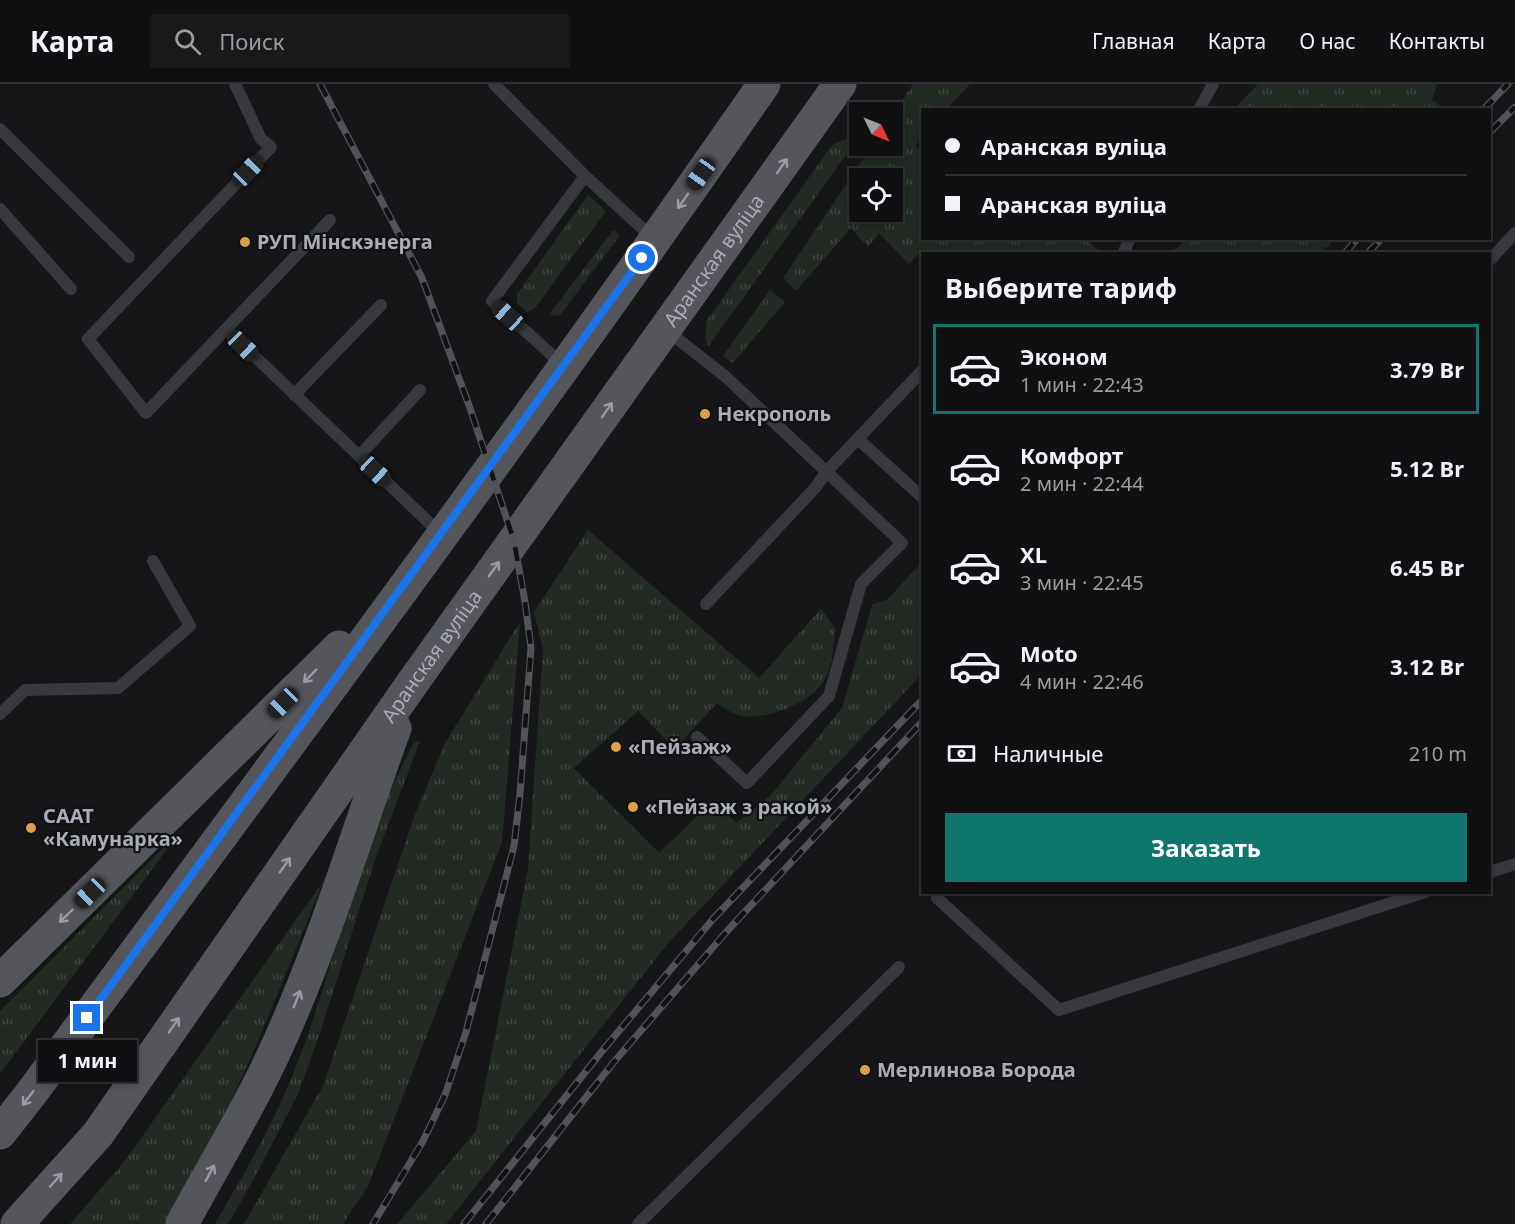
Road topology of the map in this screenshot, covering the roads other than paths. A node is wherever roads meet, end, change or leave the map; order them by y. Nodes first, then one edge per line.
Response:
1 (235, 84) edge
2 (494, 84) edge
3 (764, 84) edge
4 (840, 84) edge
5 (1213, 84) edge
6 (1200, 108) edge
7 (0, 129) edge
8 (585, 176) junction
9 (0, 209) edge
10 (330, 220) dead end
11 (1515, 233) edge
12 (655, 240) junction
13 (129, 257) dead end
14 (1491, 260) edge
15 (71, 289) dead end
16 (381, 305) dead end
17 (226, 329) junction
18 (664, 329) junction
19 (564, 366) junction
20 (921, 372) edge
21 (420, 390) dead end
22 (294, 395) junction
23 (858, 439) junction
24 (359, 456) junction
25 (827, 471) junction
26 (921, 496) edge
27 (442, 535) junction
28 (153, 561) dead end
29 (411, 576) junction
30 (706, 604) dead end
31 (411, 685) junction
32 (0, 714) edge
33 (697, 737) dead end
34 (1515, 864) edge
35 (1491, 872) edge
36 (1419, 894) edge
37 (937, 898) dead end
38 (899, 967) dead end
39 (0, 981) edge
40 (0, 1133) edge
41 (17, 1224) edge
42 (182, 1224) edge
43 (638, 1224) edge

1 - 17 lane
2 - 8 lane
3 -> 12 main road
18 -> 4 main road, Аранская вуліца
5 - 6 lane
7 - 13 lane
8 - 12 lane
8 - 19 lane
9 - 15 lane
10 - 17 lane
11 - 14 lane
12 - 19 main road
16 - 22 lane
17 - 22 lane
18 - 25 lane
31 -> 18 main road, Аранская вуліца
19 - 27 main road
20 - 23 lane
21 - 24 lane
22 - 24 lane
23 - 25 lane
23 - 26 lane
24 - 27 lane
25 - 30 lane
25 - 33 lane
27 - 29 main road
28 - 32 lane
29 -> 39 main road
29 -> 40 main road
41 -> 31 main road, Аранская вуліца
42 -> 31 main road
34 - 35 lane
36 - 37 lane
38 - 43 lane

